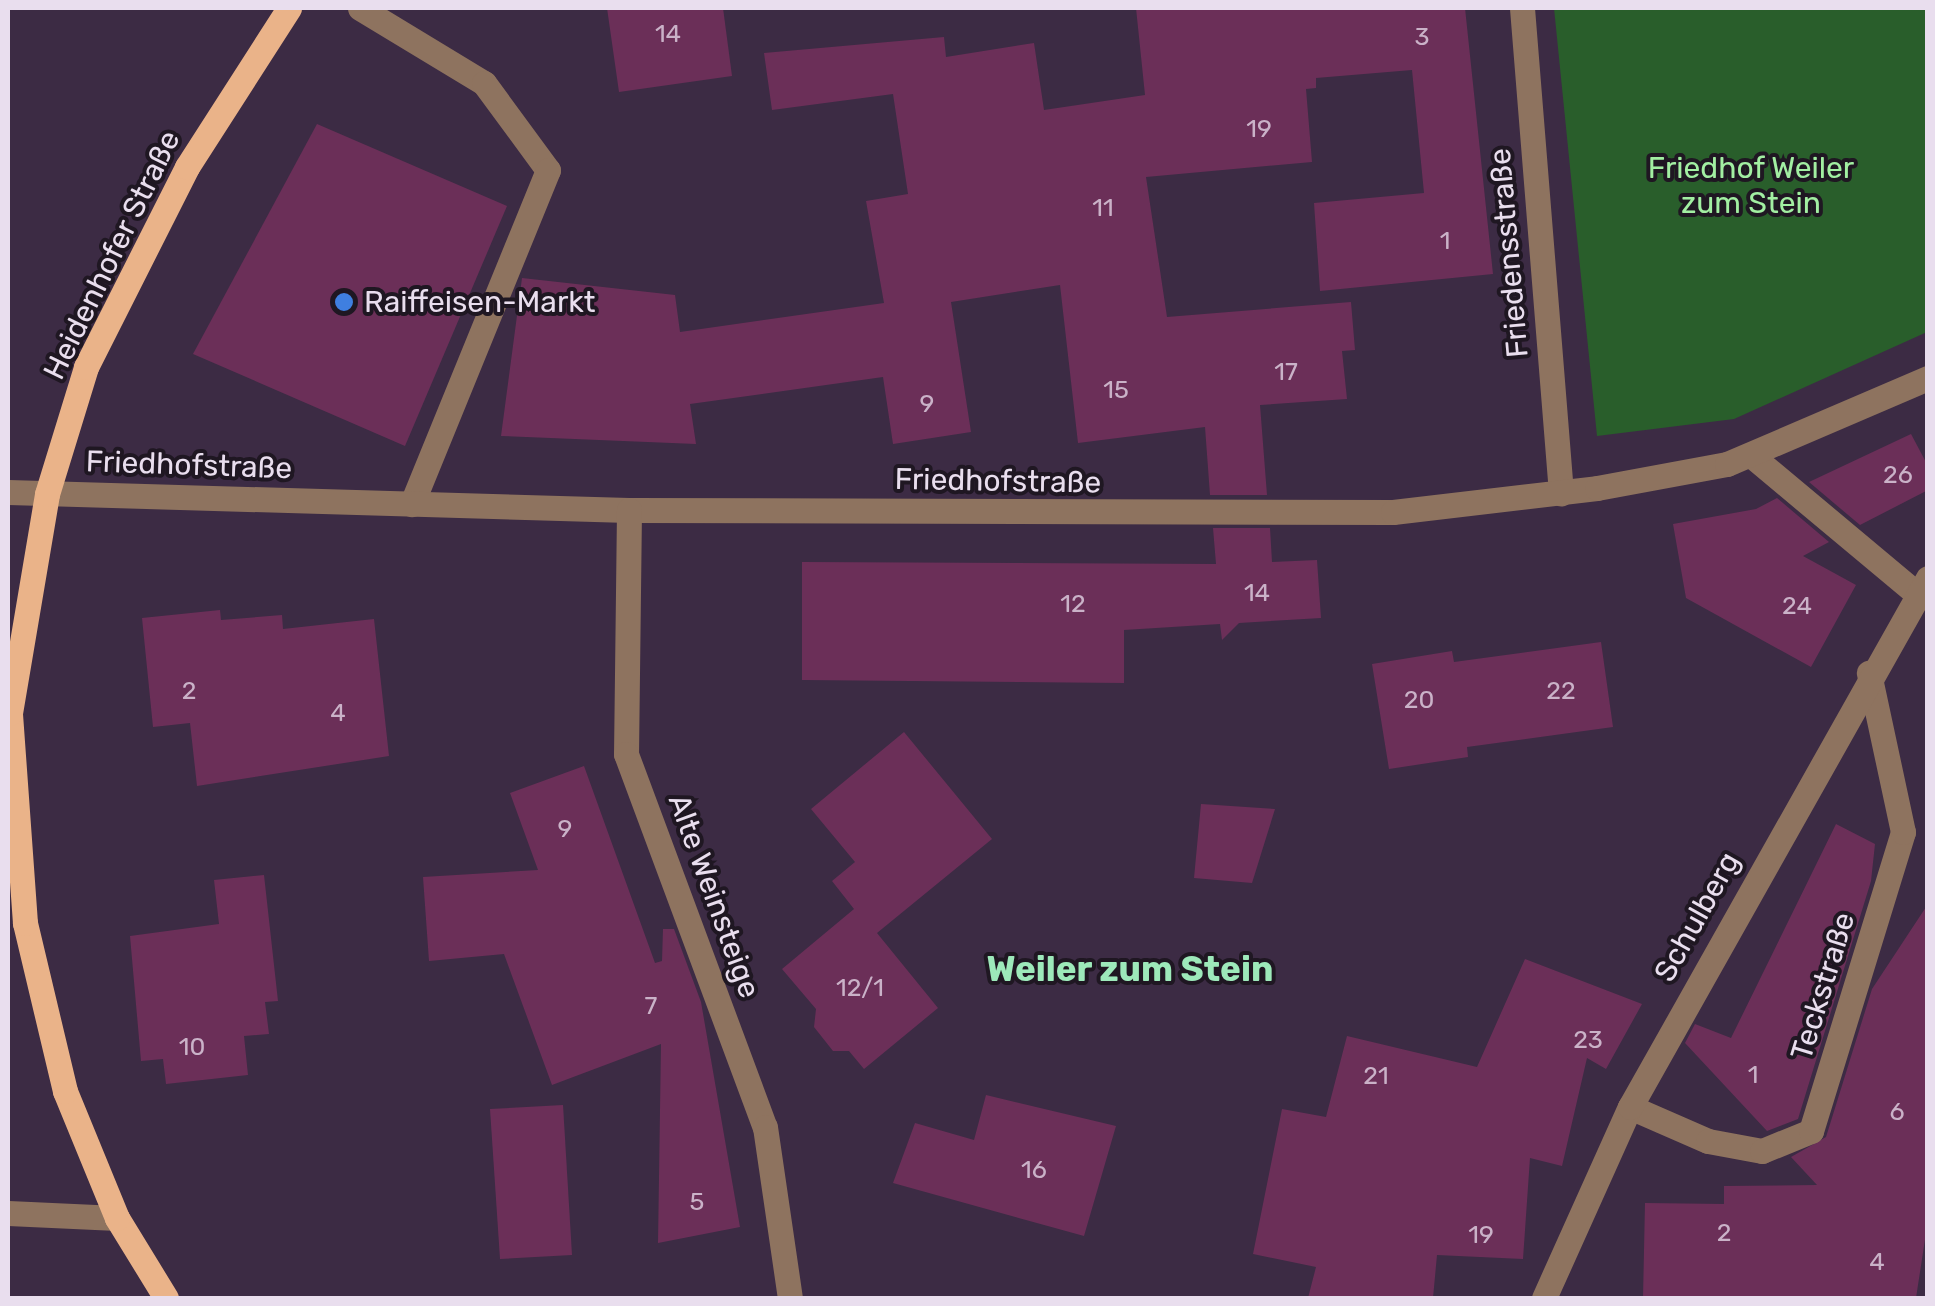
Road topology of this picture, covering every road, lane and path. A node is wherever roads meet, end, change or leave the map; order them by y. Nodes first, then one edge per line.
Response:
1 (289, 8) edge
2 (360, 8) edge
3 (1522, 8) edge
4 (1928, 378) edge
5 (1752, 456) junction
6 (8, 492) edge
7 (1562, 493) junction
8 (47, 494) junction
9 (412, 504) junction
10 (629, 510) junction
11 (1922, 586) edge
12 (1869, 672) junction
13 (1630, 1107) junction
14 (8, 1213) edge
15 (117, 1218) junction
16 (166, 1298) edge
17 (790, 1298) edge
18 (1544, 1298) edge

1 - 8 main road, Heidenhofer Straße
2 - 9 street
3 - 7 street, Friedensstraße
4 - 5 street, Friedhofstraße
5 - 7 street, Friedhofstraße
5 - 11 street
6 - 8 street, Friedhofstraße
7 - 10 street, Friedhofstraße
8 - 9 street, Friedhofstraße
8 - 15 main road, Heidenhofer Straße
9 - 10 street, Friedhofstraße
10 - 17 street, Alte Weinsteige
11 - 12 street, Schulberg
12 - 13 street, Schulberg
12 - 13 street, Teckstraße
13 - 18 street, Schulberg
14 - 15 street
15 - 16 main road, Heidenhofer Straße

